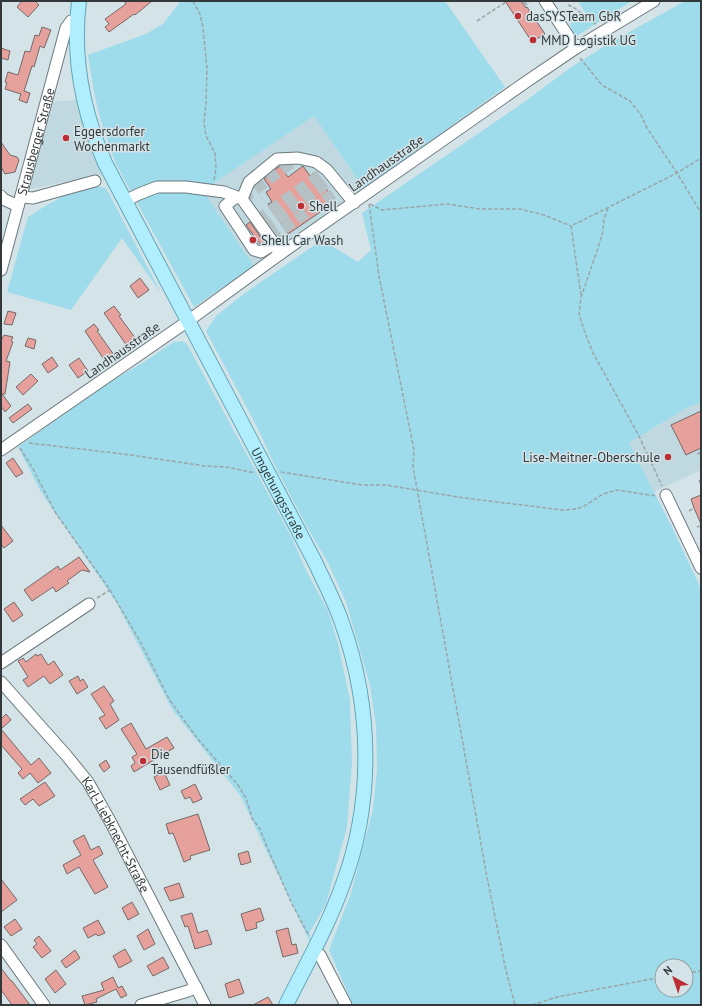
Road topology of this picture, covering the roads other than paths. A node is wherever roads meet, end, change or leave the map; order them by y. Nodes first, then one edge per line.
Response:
1 (79, 1) edge
2 (545, 1) edge
3 (654, 1) edge
4 (74, 21) junction
5 (578, 53) junction
6 (78, 56) joint
7 (95, 181) dead end
8 (239, 198) junction
9 (2, 199) edge
10 (19, 201) junction
11 (125, 201) junction
12 (354, 203) junction
13 (264, 233) junction
14 (280, 254) junction
15 (1, 270) edge
16 (188, 320) junction
17 (1, 450) edge
18 (668, 500) road end
19 (701, 568) edge
20 (89, 604) road end
21 (1, 663) edge
22 (1, 682) edge
23 (1, 945) edge
24 (315, 947) junction
25 (196, 987) junction
26 (44, 1005) edge
27 (141, 1005) edge
28 (206, 1005) edge
29 (286, 1005) edge
30 (346, 1005) edge

1 - 4 main road, Strausberger Straße
2 - 5 street
3 - 5 street, Landhausstraße
4 - 6 main road, Strausberger Straße
4 - 10 street, Strausberger Straße
5 - 12 street, Landhausstraße
6 - 11 main road, Umgehungsstraße
7 - 10 street
8 - 11 street
8 - 12 street
8 - 13 street
8 - 13 street
9 - 10 street
10 - 15 street, Strausberger Straße
11 - 16 main road, Umgehungsstraße
12 - 14 street, Landhausstraße
13 - 14 street
14 - 16 street, Landhausstraße
16 - 17 street, Landhausstraße
16 - 24 main road, Umgehungsstraße
18 - 19 street
20 - 21 street
22 - 25 street, Karl-Liebknecht-Straße
23 - 26 street
24 - 29 main road
24 - 30 street
25 - 27 street
25 - 28 street, Karl-Liebknecht-Straße

